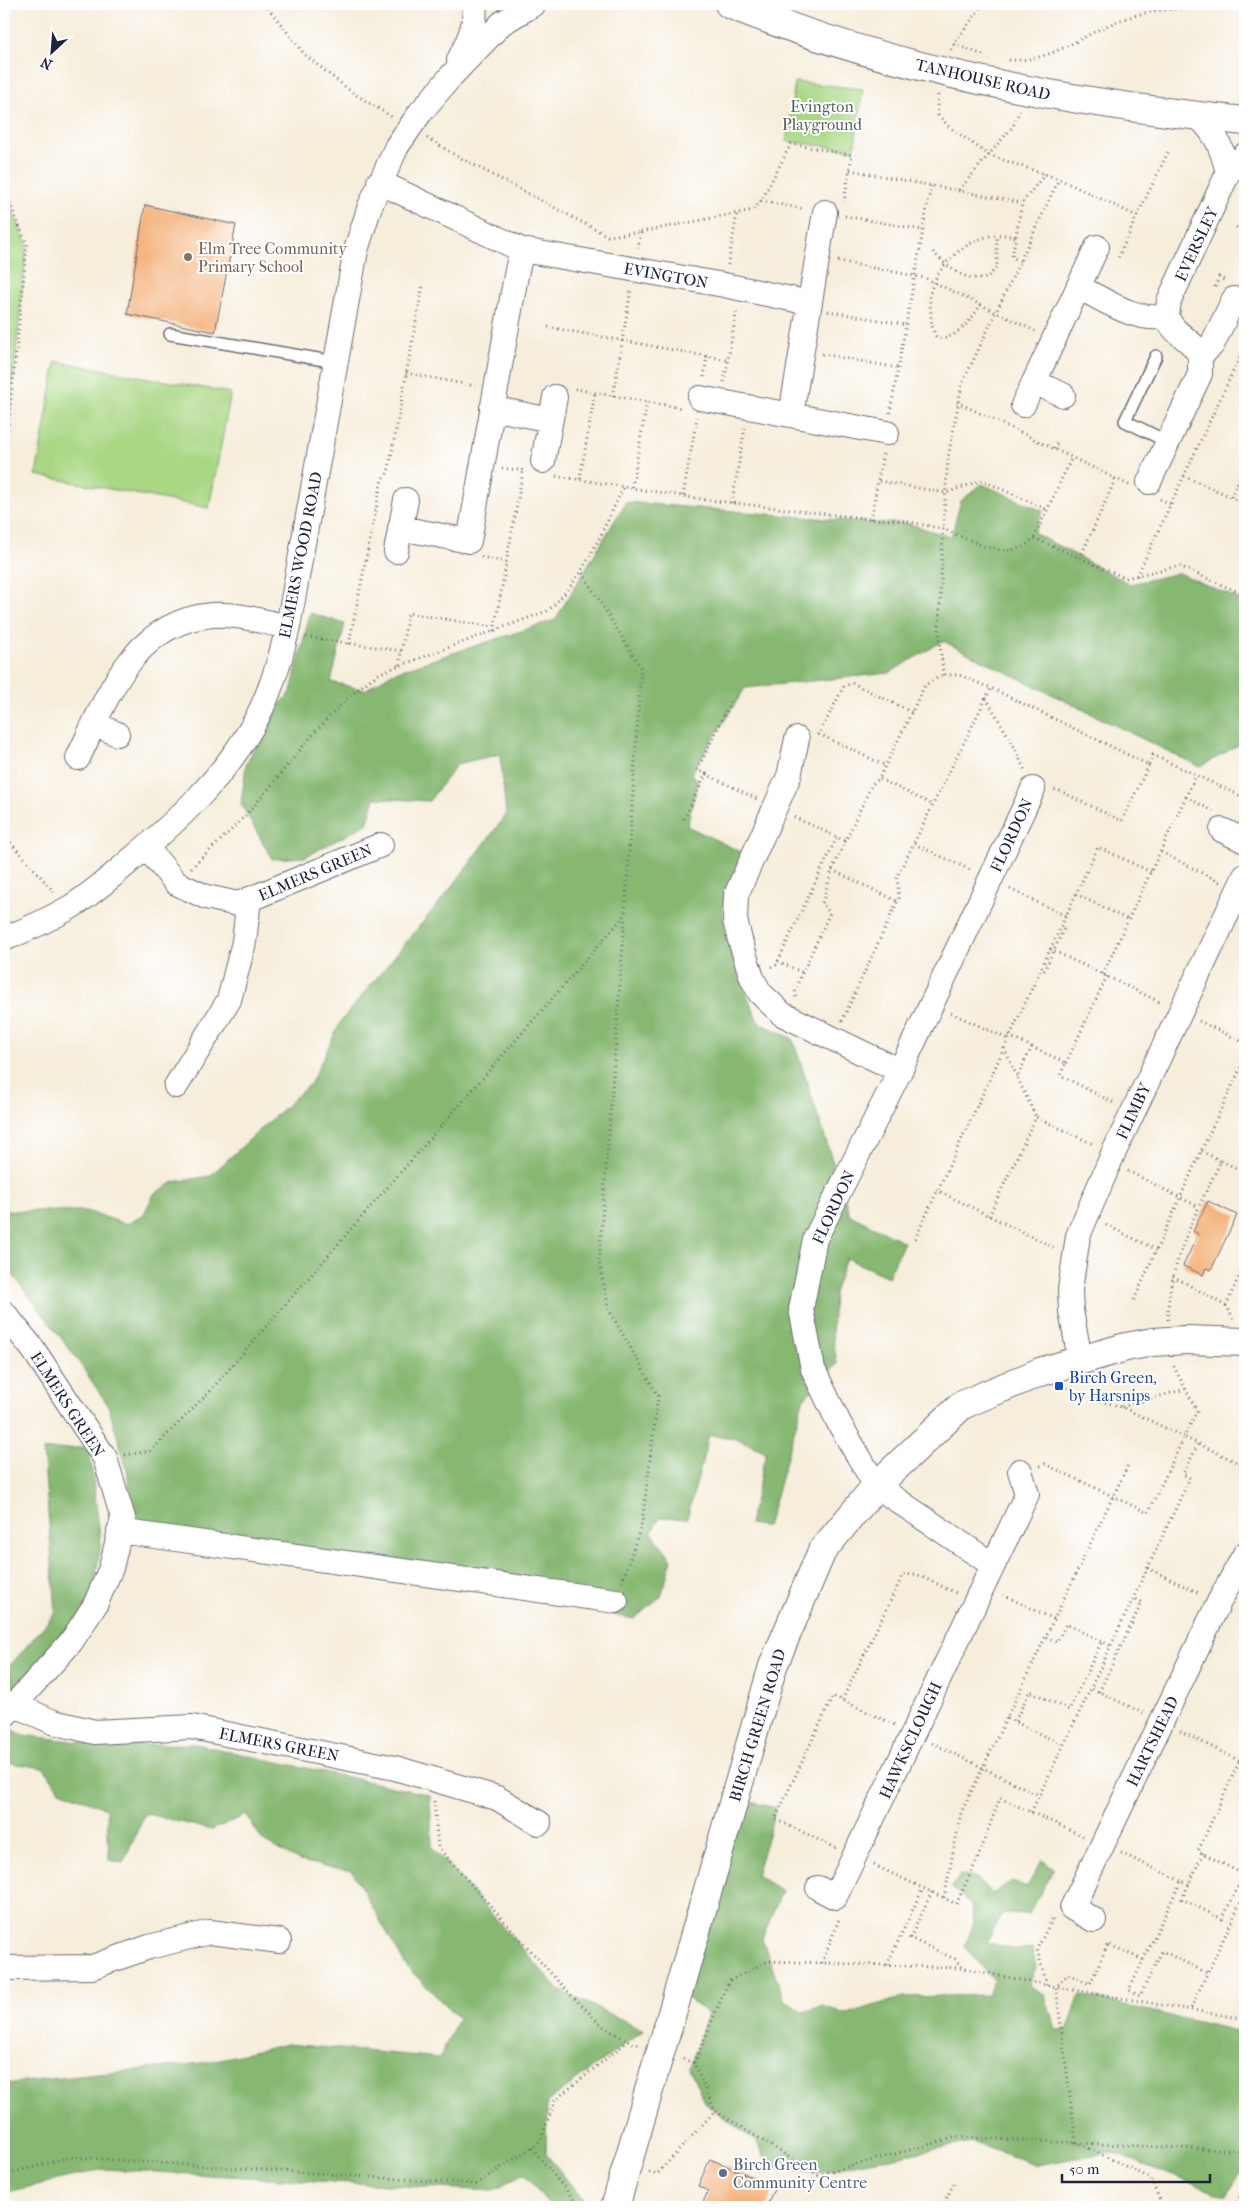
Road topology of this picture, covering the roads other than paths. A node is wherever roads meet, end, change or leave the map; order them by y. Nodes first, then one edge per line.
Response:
1 (474, 4) edge
2 (534, 4) edge
3 (729, 4) edge
4 (452, 75) junction
5 (1199, 116) junction
6 (1245, 121) edge
7 (1245, 155) edge
8 (1228, 173) junction
9 (379, 182) junction
10 (833, 214) road end
11 (1097, 247) dead end
12 (522, 250) junction
13 (1078, 287) junction
14 (1234, 299) dead end
15 (809, 305) junction
16 (1167, 316) junction
17 (170, 334) dead end
18 (1156, 356) dead end
19 (1200, 356) junction
20 (336, 362) junction
21 (1034, 382) junction
22 (1063, 395) dead end
23 (494, 399) junction
24 (706, 404) road end
25 (1023, 405) dead end
26 (791, 415) junction
27 (887, 433) road end
28 (1168, 442) junction
29 (537, 469) road end
30 (1145, 488) road end
31 (406, 500) dead end
32 (400, 528) junction
33 (396, 551) dead end
34 (287, 630) junction
35 (95, 724) junction
36 (117, 734) dead end
37 (808, 737) road end
38 (78, 758) dead end
39 (1033, 789) road end
40 (1222, 830) road end
41 (1245, 841) edge
42 (381, 845) dead end
43 (146, 847) junction
44 (1241, 884) edge
45 (249, 900) junction
46 (4, 939) edge
47 (900, 1071) junction
48 (176, 1086) dead end
49 (4, 1313) edge
50 (1245, 1342) edge
51 (1080, 1359) junction
52 (1020, 1471) road end
53 (876, 1486) junction
54 (119, 1531) junction
55 (1245, 1554) edge
56 (992, 1565) junction
57 (616, 1601) road end
58 (8, 1711) edge
59 (538, 1823) dead end
60 (827, 1892) road end
61 (1094, 1920) dead end
62 (279, 1941) dead end
63 (4, 1968) edge
64 (615, 2207) edge

1 - 4 street, ELMERS WOOD ROAD
2 - 4 street, ELMERS WOOD ROAD
3 - 5 street, TANHOUSE ROAD
4 - 9 street, ELMERS WOOD ROAD, bridge
5 - 6 street, TANHOUSE ROAD
5 - 8 street
7 - 8 street, EVERSLEY
8 - 16 street, EVERSLEY
9 - 12 street, EVINGTON
9 - 20 street, ELMERS WOOD ROAD
10 - 15 street
11 - 13 street
12 - 15 street, EVINGTON
12 - 23 street
13 - 16 street
13 - 21 street
14 - 19 street
15 - 26 street
16 - 19 street
17 - 20 lane
18 - 28 lane
19 - 28 street
20 - 34 street, ELMERS WOOD ROAD
21 - 22 street
21 - 25 street
23 - 29 street
23 - 32 street
24 - 26 street
26 - 27 street
28 - 30 street
31 - 32 street
32 - 33 street
34 - 35 street
34 - 43 street, ELMERS WOOD ROAD
35 - 36 street
35 - 38 street
37 - 47 street
39 - 47 street, FLORDON
40 - 41 street
42 - 45 street, ELMERS GREEN
43 - 45 street, ELMERS GREEN
43 - 46 street, ELMERS WOOD ROAD
44 - 51 street, FLIMBY
45 - 48 street, ELMERS GREEN
47 - 53 street, FLORDON
49 - 54 street, ELMERS GREEN
50 - 51 street, BIRCH GREEN ROAD, bridge
51 - 53 street, BIRCH GREEN ROAD
52 - 56 street, HAWKSCLOUGH
53 - 56 street
53 - 64 street, BIRCH GREEN ROAD, bridge
54 - 57 street
54 - 58 street, ELMERS GREEN
55 - 61 street, HARTSHEAD
56 - 60 street, HAWKSCLOUGH
58 - 59 street, ELMERS GREEN
62 - 63 street

